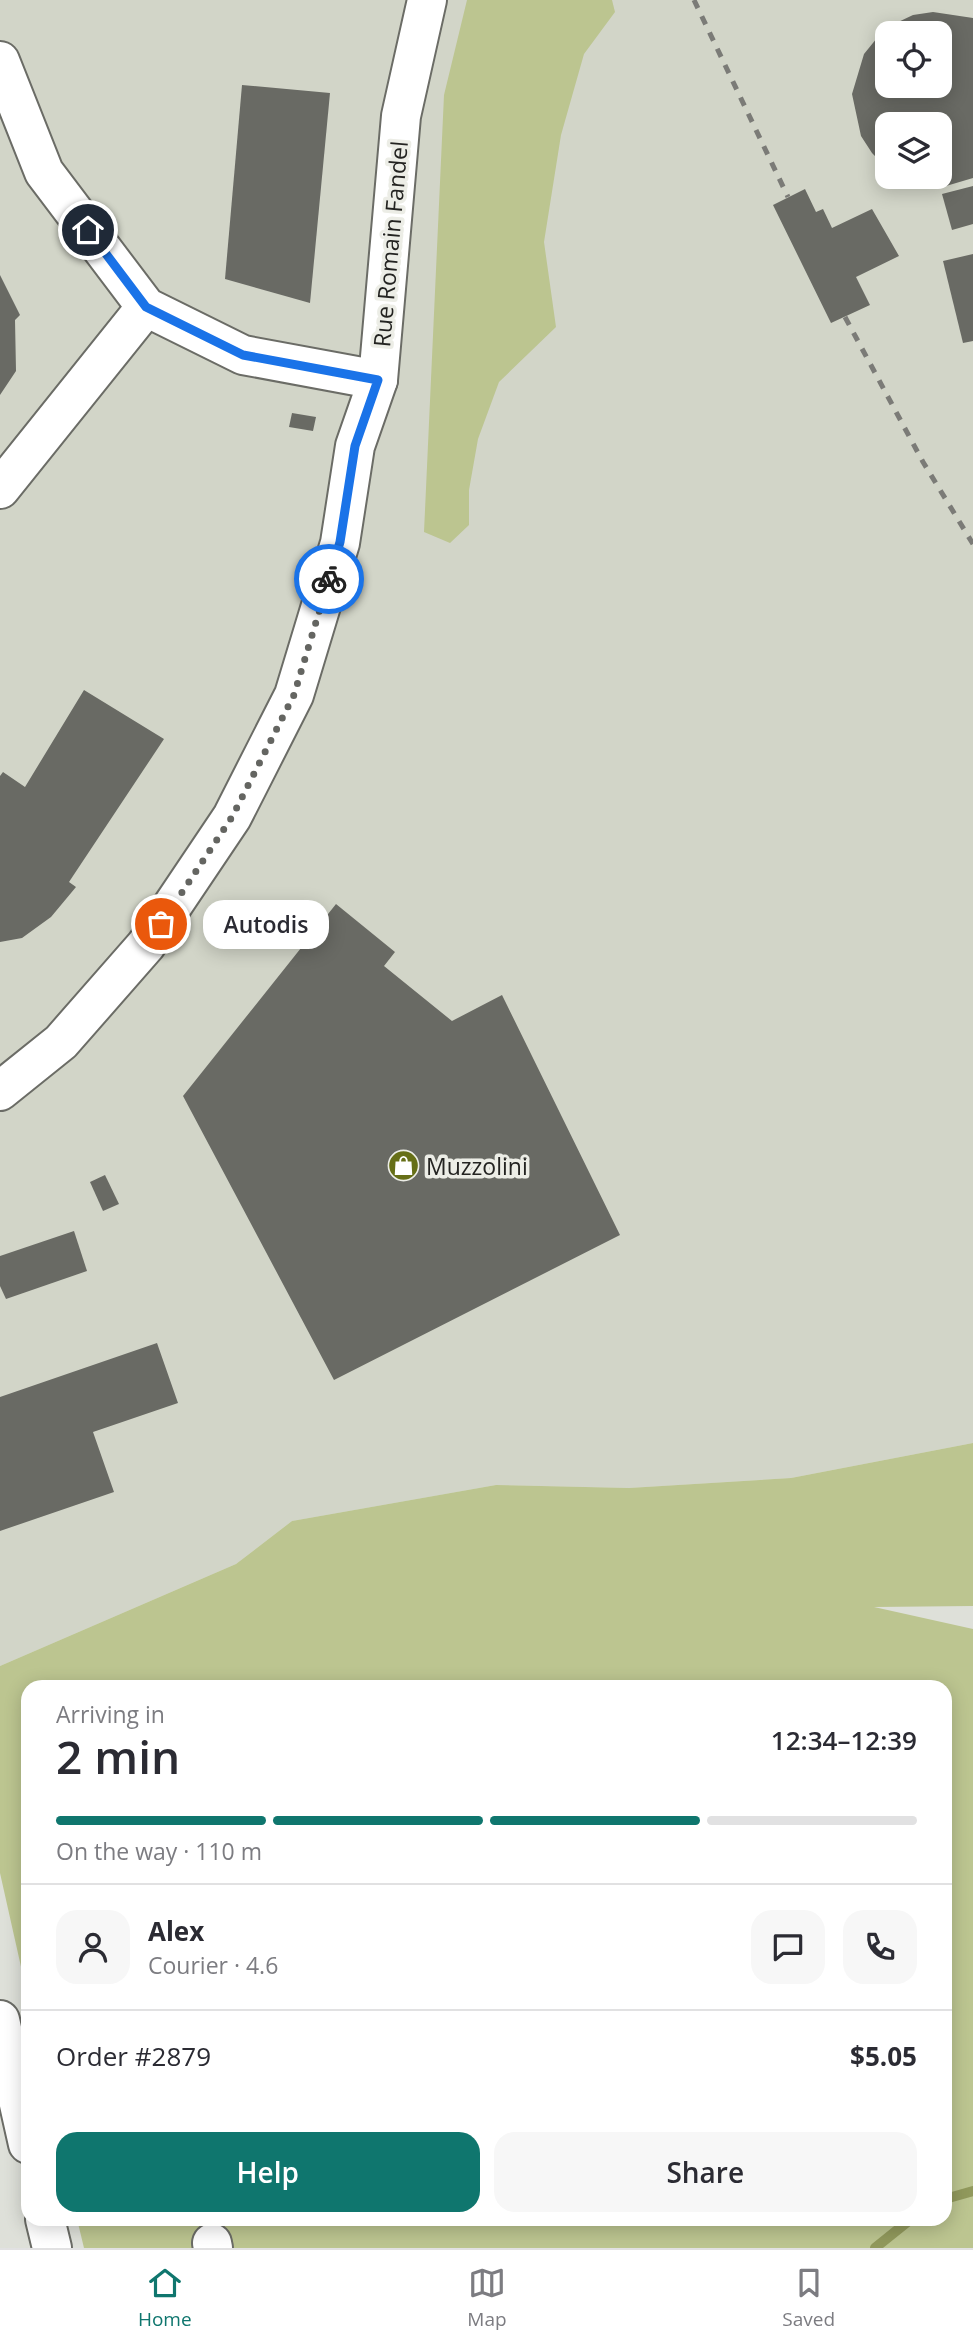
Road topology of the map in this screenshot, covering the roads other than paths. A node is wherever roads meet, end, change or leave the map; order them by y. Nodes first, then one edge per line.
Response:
1 (427, 0) edge
2 (0, 61) edge
3 (146, 307) junction
4 (378, 380) junction
5 (0, 489) edge
6 (0, 1091) edge
7 (0, 2020) edge
8 (21, 2113) edge
9 (46, 2226) edge
10 (51, 2248) edge

1 - 4 street, Rue Romain Fandel
2 - 3 street
3 - 4 street
3 - 5 street
4 - 6 street, Rue Romain Fandel
7 - 8 street
9 - 10 street

